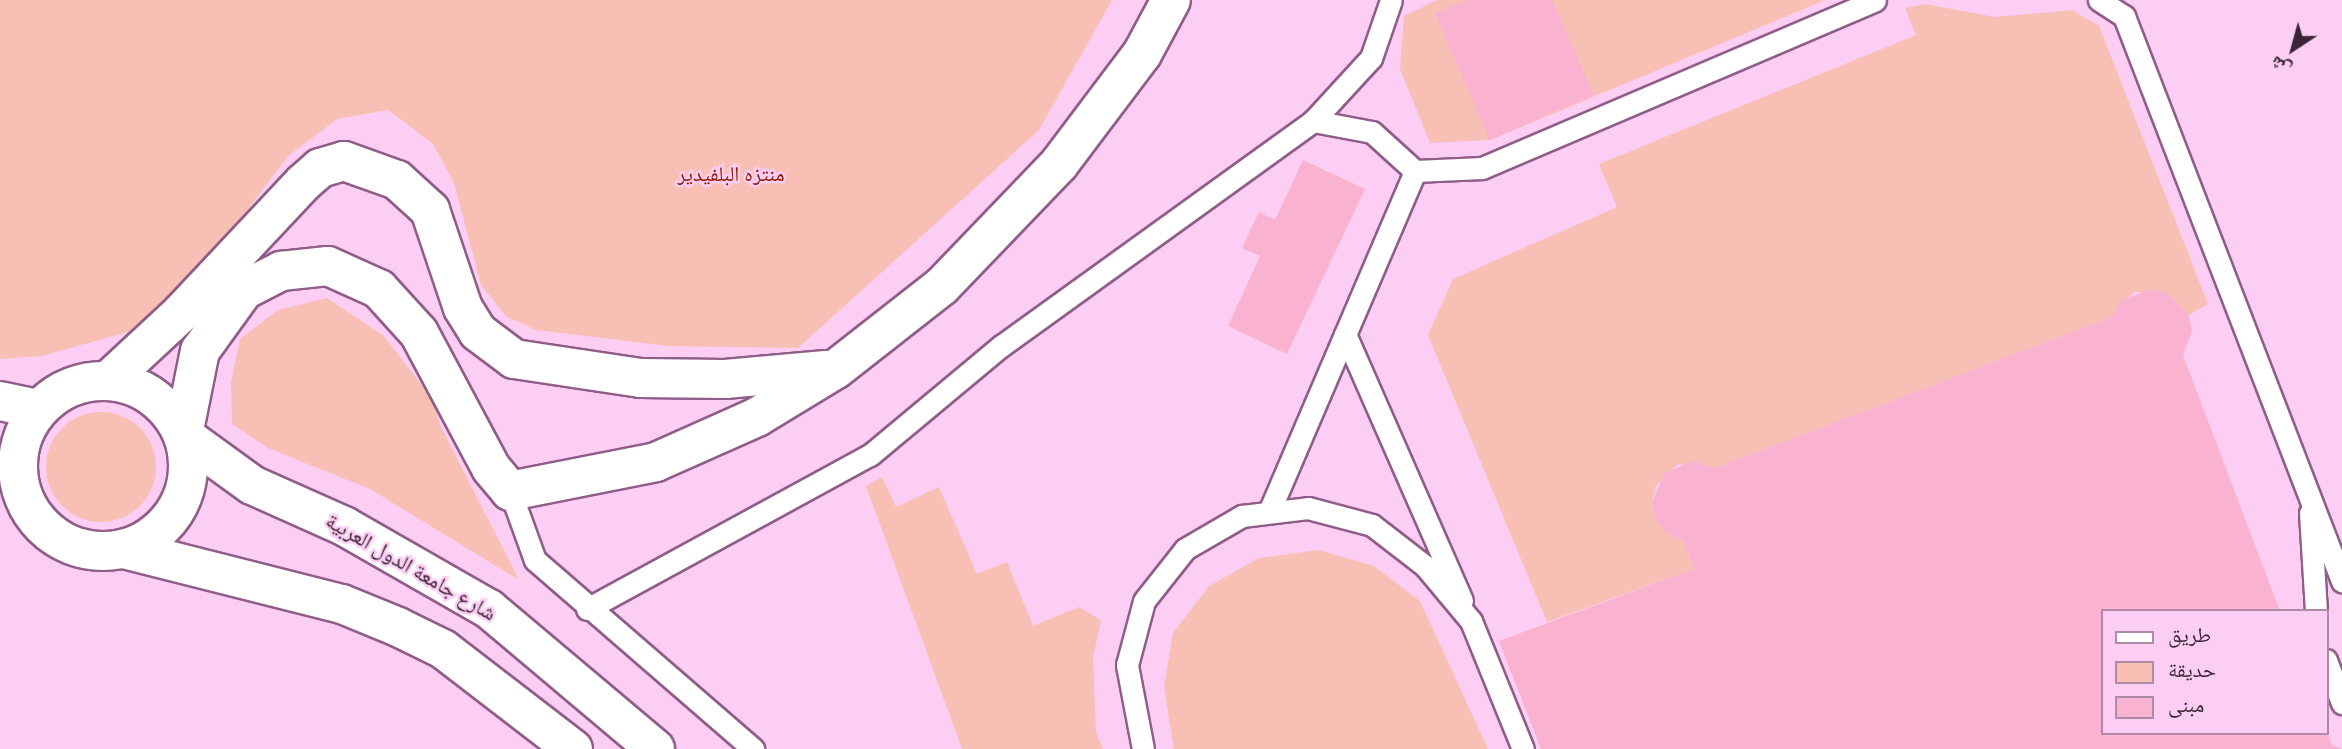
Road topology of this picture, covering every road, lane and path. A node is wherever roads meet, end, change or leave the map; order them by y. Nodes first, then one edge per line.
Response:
1 (1171, 0) edge
2 (1391, 0) edge
3 (1875, 0) edge
4 (2099, 0) edge
5 (1313, 121) junction
6 (1415, 171) junction
7 (1345, 334) junction
8 (836, 369) junction
9 (109, 380) junction
10 (0, 401) edge
11 (38, 409) junction
12 (183, 435) junction
13 (2308, 490) junction
14 (510, 491) junction
15 (15, 504) edge
16 (1269, 512) junction
17 (124, 549) junction
18 (2342, 581) edge
19 (587, 609) junction
20 (2316, 609) edge
21 (1471, 621) junction
22 (2328, 666) edge
23 (2342, 704) edge
24 (573, 749) edge
25 (655, 749) edge
26 (753, 749) edge
27 (1143, 749) edge
28 (1524, 749) edge

1 - 8 street
2 - 5 lane
3 - 6 lane
4 - 13 lane
5 - 6 lane
5 - 19 lane
6 - 7 lane
7 - 16 lane
7 - 21 lane
8 - 9 street
8 - 14 street
9 - 11 street, شارع جامعة الدول العربية
9 - 12 street, شارع جامعة الدول العربية
10 - 11 street
11 - 15 street, شارع جامعة الدول العربية
12 - 14 street
12 - 17 street, شارع جامعة الدول العربية
12 - 25 street, شارع جامعة الدول العربية
13 - 18 lane
13 - 20 lane
14 - 19 lane
15 - 17 street, شارع جامعة الدول العربية
16 - 21 lane
16 - 27 lane
17 - 24 street, شارع جامعة الدول العربية
19 - 26 lane
21 - 28 lane
22 - 23 lane

